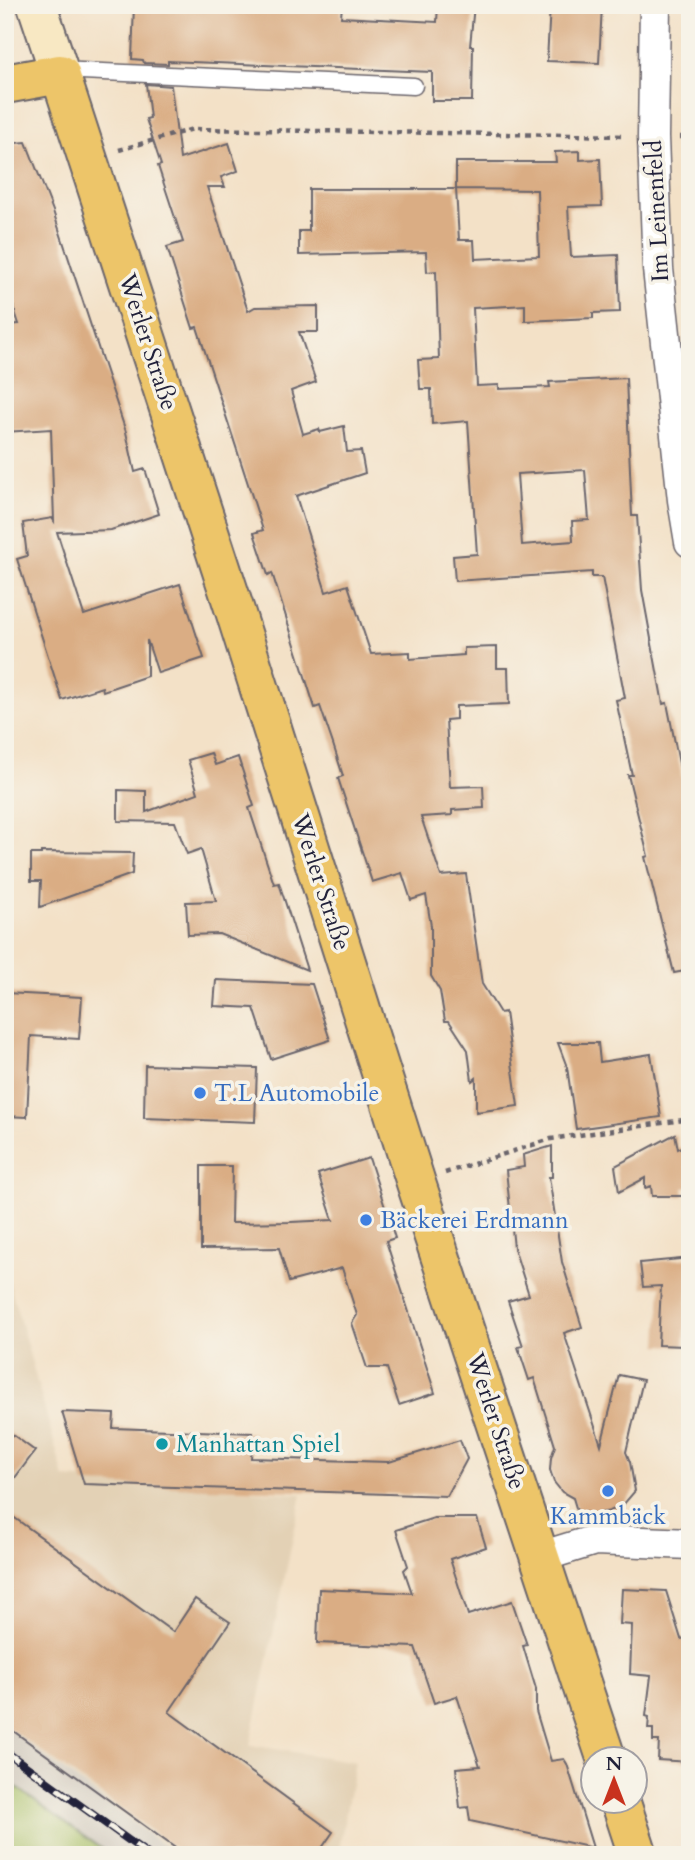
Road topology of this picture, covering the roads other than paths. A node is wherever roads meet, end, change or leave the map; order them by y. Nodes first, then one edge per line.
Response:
1 (37, 5) edge
2 (655, 5) edge
3 (60, 72) junction
4 (5, 84) edge
5 (414, 86) dead end
6 (690, 542) edge
7 (690, 1544) edge
8 (540, 1557) junction
9 (602, 1744) edge
10 (624, 1814) edge
11 (638, 1855) edge

1 - 3 main road, Werler Straße
2 - 6 street, Im Leinenfeld
3 - 4 main road
3 - 5 lane
3 - 8 main road, Werler Straße
7 - 8 street
8 - 9 main road, Werler Straße
10 - 11 main road

